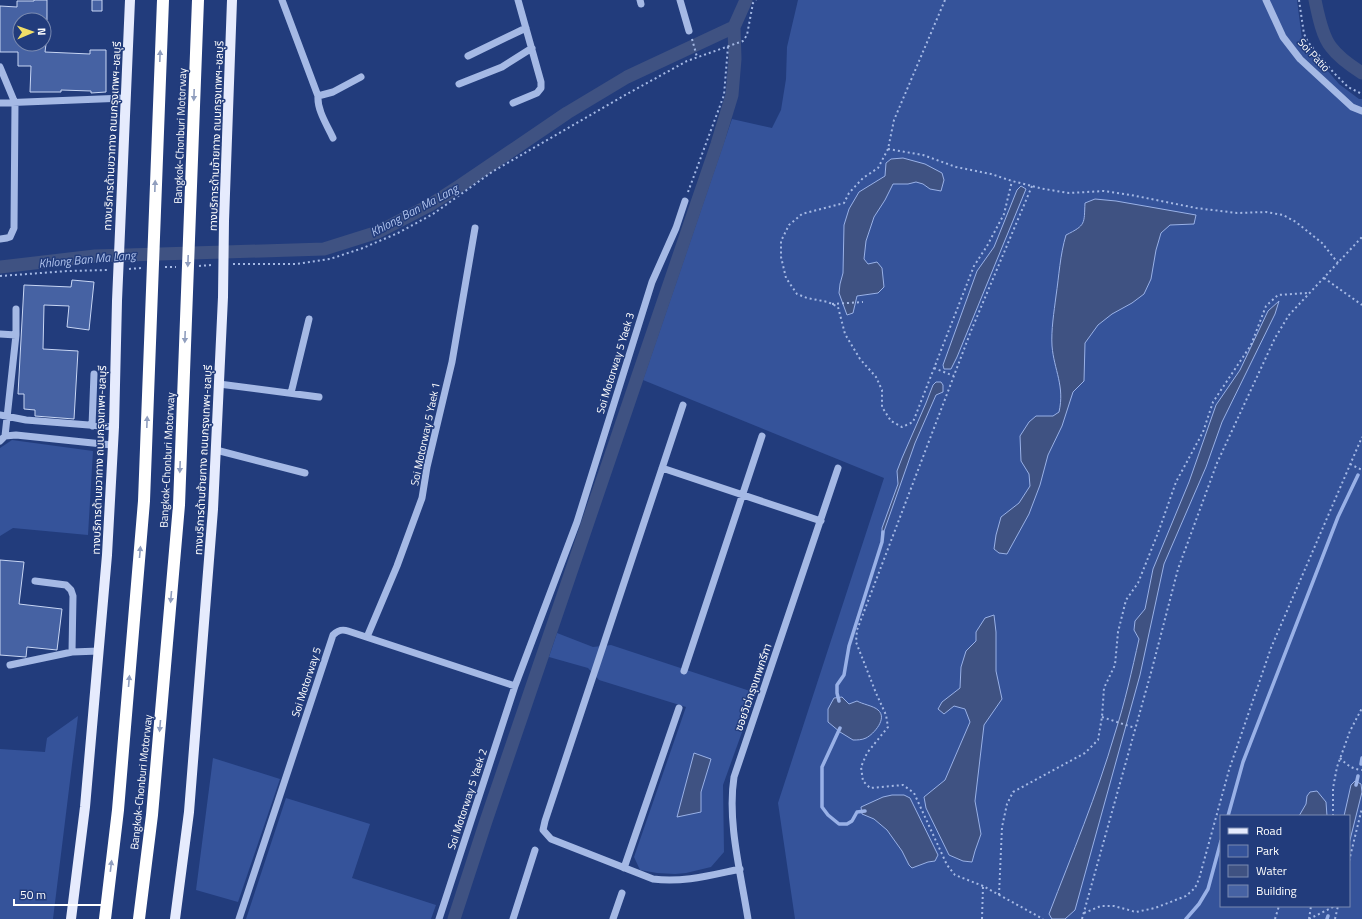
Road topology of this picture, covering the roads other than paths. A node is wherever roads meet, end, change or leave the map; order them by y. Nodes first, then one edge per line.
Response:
1 (130, 0) edge
2 (163, 0) edge
3 (198, 0) edge
4 (232, 0) edge
5 (282, 0) edge
6 (518, 0) edge
7 (680, 0) edge
8 (1266, 0) edge
9 (526, 28) junction
10 (690, 34) road end
11 (532, 48) junction
12 (468, 56) dead end
13 (0, 68) edge
14 (361, 77) dead end
15 (459, 84) dead end
16 (318, 96) junction
17 (125, 98) junction
18 (0, 103) edge
19 (15, 103) junction
20 (513, 103) dead end
21 (1362, 111) edge
22 (333, 138) dead end
23 (685, 202) road end
24 (475, 228) dead end
25 (0, 238) edge
26 (16, 309) dead end
27 (309, 319) dead end
28 (0, 334) edge
29 (16, 335) junction
30 (94, 374) dead end
31 (219, 384) junction
32 (290, 393) junction
33 (319, 397) dead end
34 (683, 405) dead end
35 (4, 416) edge
36 (92, 426) junction
37 (114, 427) junction
38 (762, 436) dead end
39 (2, 438) edge
40 (112, 445) junction
41 (216, 450) junction
42 (662, 468) junction
43 (838, 468) dead end
44 (305, 473) dead end
45 (742, 495) junction
46 (821, 521) junction
47 (34, 581) dead end
48 (367, 637) junction
49 (99, 651) junction
50 (72, 652) junction
51 (10, 665) dead end
52 (684, 671) dead end
53 (515, 686) junction
54 (679, 708) dead end
55 (535, 850) dead end
56 (624, 868) junction
57 (740, 869) junction
58 (622, 893) dead end
59 (71, 919) edge
60 (105, 919) edge
61 (139, 919) edge
62 (175, 919) edge
63 (238, 919) edge
64 (439, 919) edge
65 (513, 919) edge
66 (612, 919) edge
67 (748, 919) edge

1 - 17 main road, ทางบริการด้านขวาทาง ถนนกรุงเทพฯ-ชลบุรี
60 -> 2 highway, Bangkok-Chonburi Motorway
3 -> 61 highway, Bangkok-Chonburi Motorway
4 - 31 main road, ทางบริการด้านซ้ายทาง ถนนกรุงเทพฯ-ชลบุรี
5 - 16 street
6 - 9 street
7 - 10 street
8 - 21 street, Soi Patio
9 - 11 street
9 - 12 street
11 - 15 street
11 - 20 street
13 - 19 street
14 - 16 street
16 - 22 street
17 - 19 street
17 - 37 main road, ทางบริการด้านขวาทาง ถนนกรุงเทพฯ-ชลบุรี
18 - 19 street
19 - 25 street
23 - 53 street, Soi Motorway 5 Yaek 3
24 - 48 street, Soi Motorway 5 Yaek 1
26 - 29 street
27 - 32 street
28 - 29 street
29 - 35 street
30 - 36 street
31 - 32 street
31 - 41 main road, ทางบริการด้านซ้ายทาง ถนนกรุงเทพฯ-ชลบุรี
32 - 33 street
34 - 42 street
35 - 36 street
35 - 39 street
36 - 37 street
37 - 40 main road, ทางบริการด้านขวาทาง ถนนกรุงเทพฯ-ชลบุรี
38 - 45 street
39 - 40 street
40 - 49 main road, ทางบริการด้านขวาทาง ถนนกรุงเทพฯ-ชลบุรี
41 - 44 street
41 - 62 main road, ทางบริการด้านซ้ายทาง ถนนกรุงเทพฯ-ชลบุรี
42 - 45 street
42 - 56 street
43 - 46 street, ซอยวิเว่กรุงเทพกรีฑา
45 - 46 street
45 - 52 street
46 - 57 street, ซอยวิเว่กรุงเทพกรีฑา
47 - 50 street
48 - 53 street, Soi Motorway 5
48 - 63 street, Soi Motorway 5
49 - 50 street
49 - 59 main road, ทางบริการด้านขวาทาง ถนนกรุงเทพฯ-ชลบุรี
50 - 51 street
53 - 64 street, Soi Motorway 5 Yaek 2
54 - 56 street
55 - 65 street
56 - 57 street
57 - 67 street, ซอยวิเว่กรุงเทพกรีฑา
58 - 66 street

